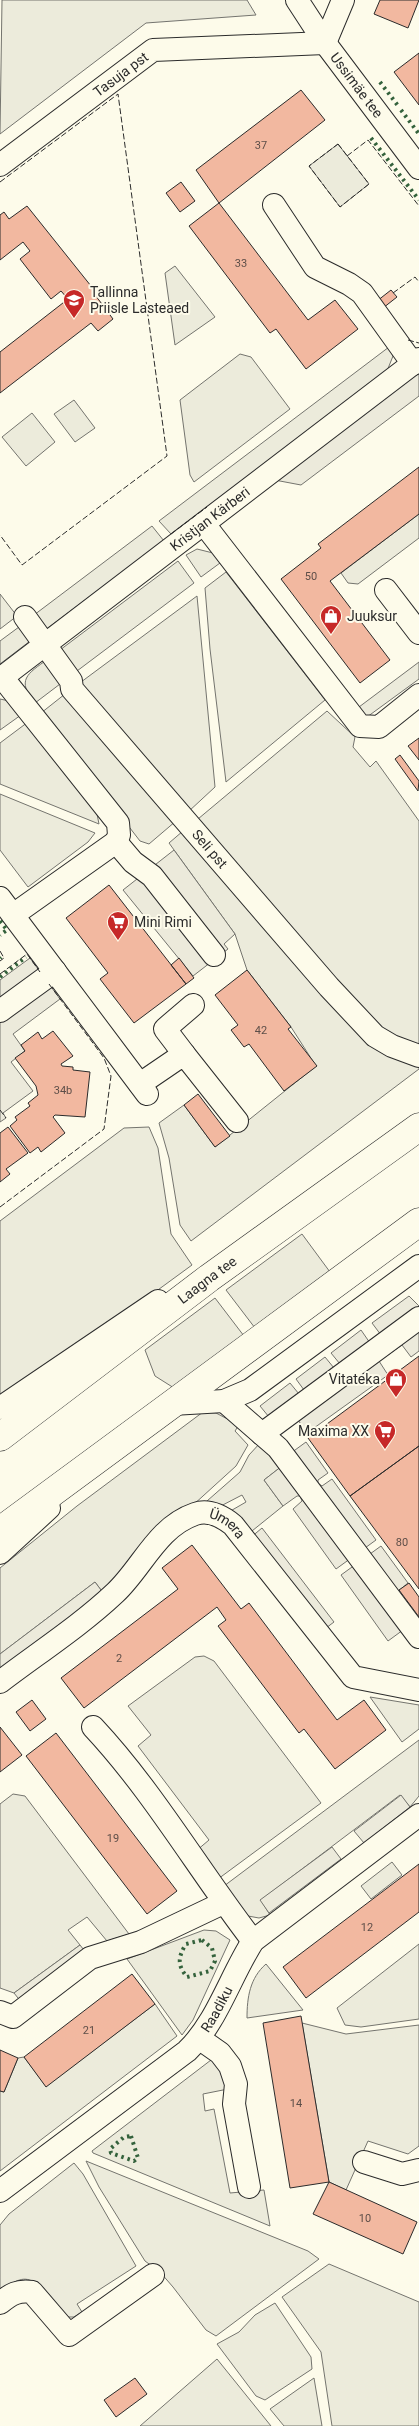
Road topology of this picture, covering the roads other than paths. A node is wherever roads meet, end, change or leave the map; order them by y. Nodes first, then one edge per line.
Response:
1 (297, 0) edge
2 (343, 0) edge
3 (325, 44) junction
4 (0, 164) edge
5 (419, 168) edge
6 (274, 205) dead end
7 (416, 361) edge
8 (204, 524) junction
9 (386, 590) dead end
10 (25, 617) dead end
11 (419, 633) edge
12 (44, 645) junction
13 (1, 678) edge
14 (419, 695) edge
15 (116, 842) junction
16 (7, 907) edge
17 (214, 955) dead end
18 (55, 971) junction
19 (193, 1005) dead end
20 (0, 1011) edge
21 (184, 1054) junction
22 (419, 1056) edge
23 (237, 1121) dead end
24 (419, 1128) edge
25 (419, 1222) edge
26 (419, 1266) edge
27 (209, 1278) junction
28 (419, 1318) edge
29 (224, 1401) junction
30 (172, 1404) junction
31 (0, 1408) edge
32 (262, 1434) junction
33 (0, 1437) edge
34 (110, 1450) junction
35 (0, 1531) edge
36 (0, 1553) edge
37 (419, 1637) edge
38 (0, 1682) edge
39 (419, 1690) edge
40 (93, 1727) dead end
41 (419, 1814) edge
42 (223, 1902) junction
43 (252, 1941) junction
44 (0, 2012) edge
45 (200, 2039) junction
46 (364, 2162) dead end
47 (419, 2170) edge
48 (249, 2187) dead end
49 (0, 2191) edge
50 (154, 2275) dead end
51 (0, 2303) edge

1 - 3 street, Ussimäe tee
2 - 3 street
3 - 4 street, Tasuja pst
3 - 5 street, Ussimäe tee
6 - 7 street
7 - 8 street, Kristjan Kärberi
8 - 12 street, Kristjan Kärberi
8 - 14 street
9 - 11 street
10 - 12 street, Seli pst
12 - 13 street, Kristjan Kärberi
12 - 22 street, Seli pst
13 - 15 street
15 - 16 street
15 - 17 street
16 - 18 street
18 - 20 street
18 - 21 street
19 - 21 street
21 - 23 street
24 - 27 main road, Laagna tee
25 - 30 main road
26 - 29 street
27 - 31 street
27 - 33 main road, Laagna tee
28 - 32 street
29 - 30 street
29 - 32 street
30 - 34 main road
32 - 37 street
34 - 35 main road
34 - 36 street
38 - 39 street, Ümera
40 - 42 street
41 - 43 street, Raadiku
42 - 43 street
42 - 44 street
43 - 45 street, Raadiku
45 - 48 street
45 - 49 street, Raadiku
46 - 47 street
50 - 51 street

